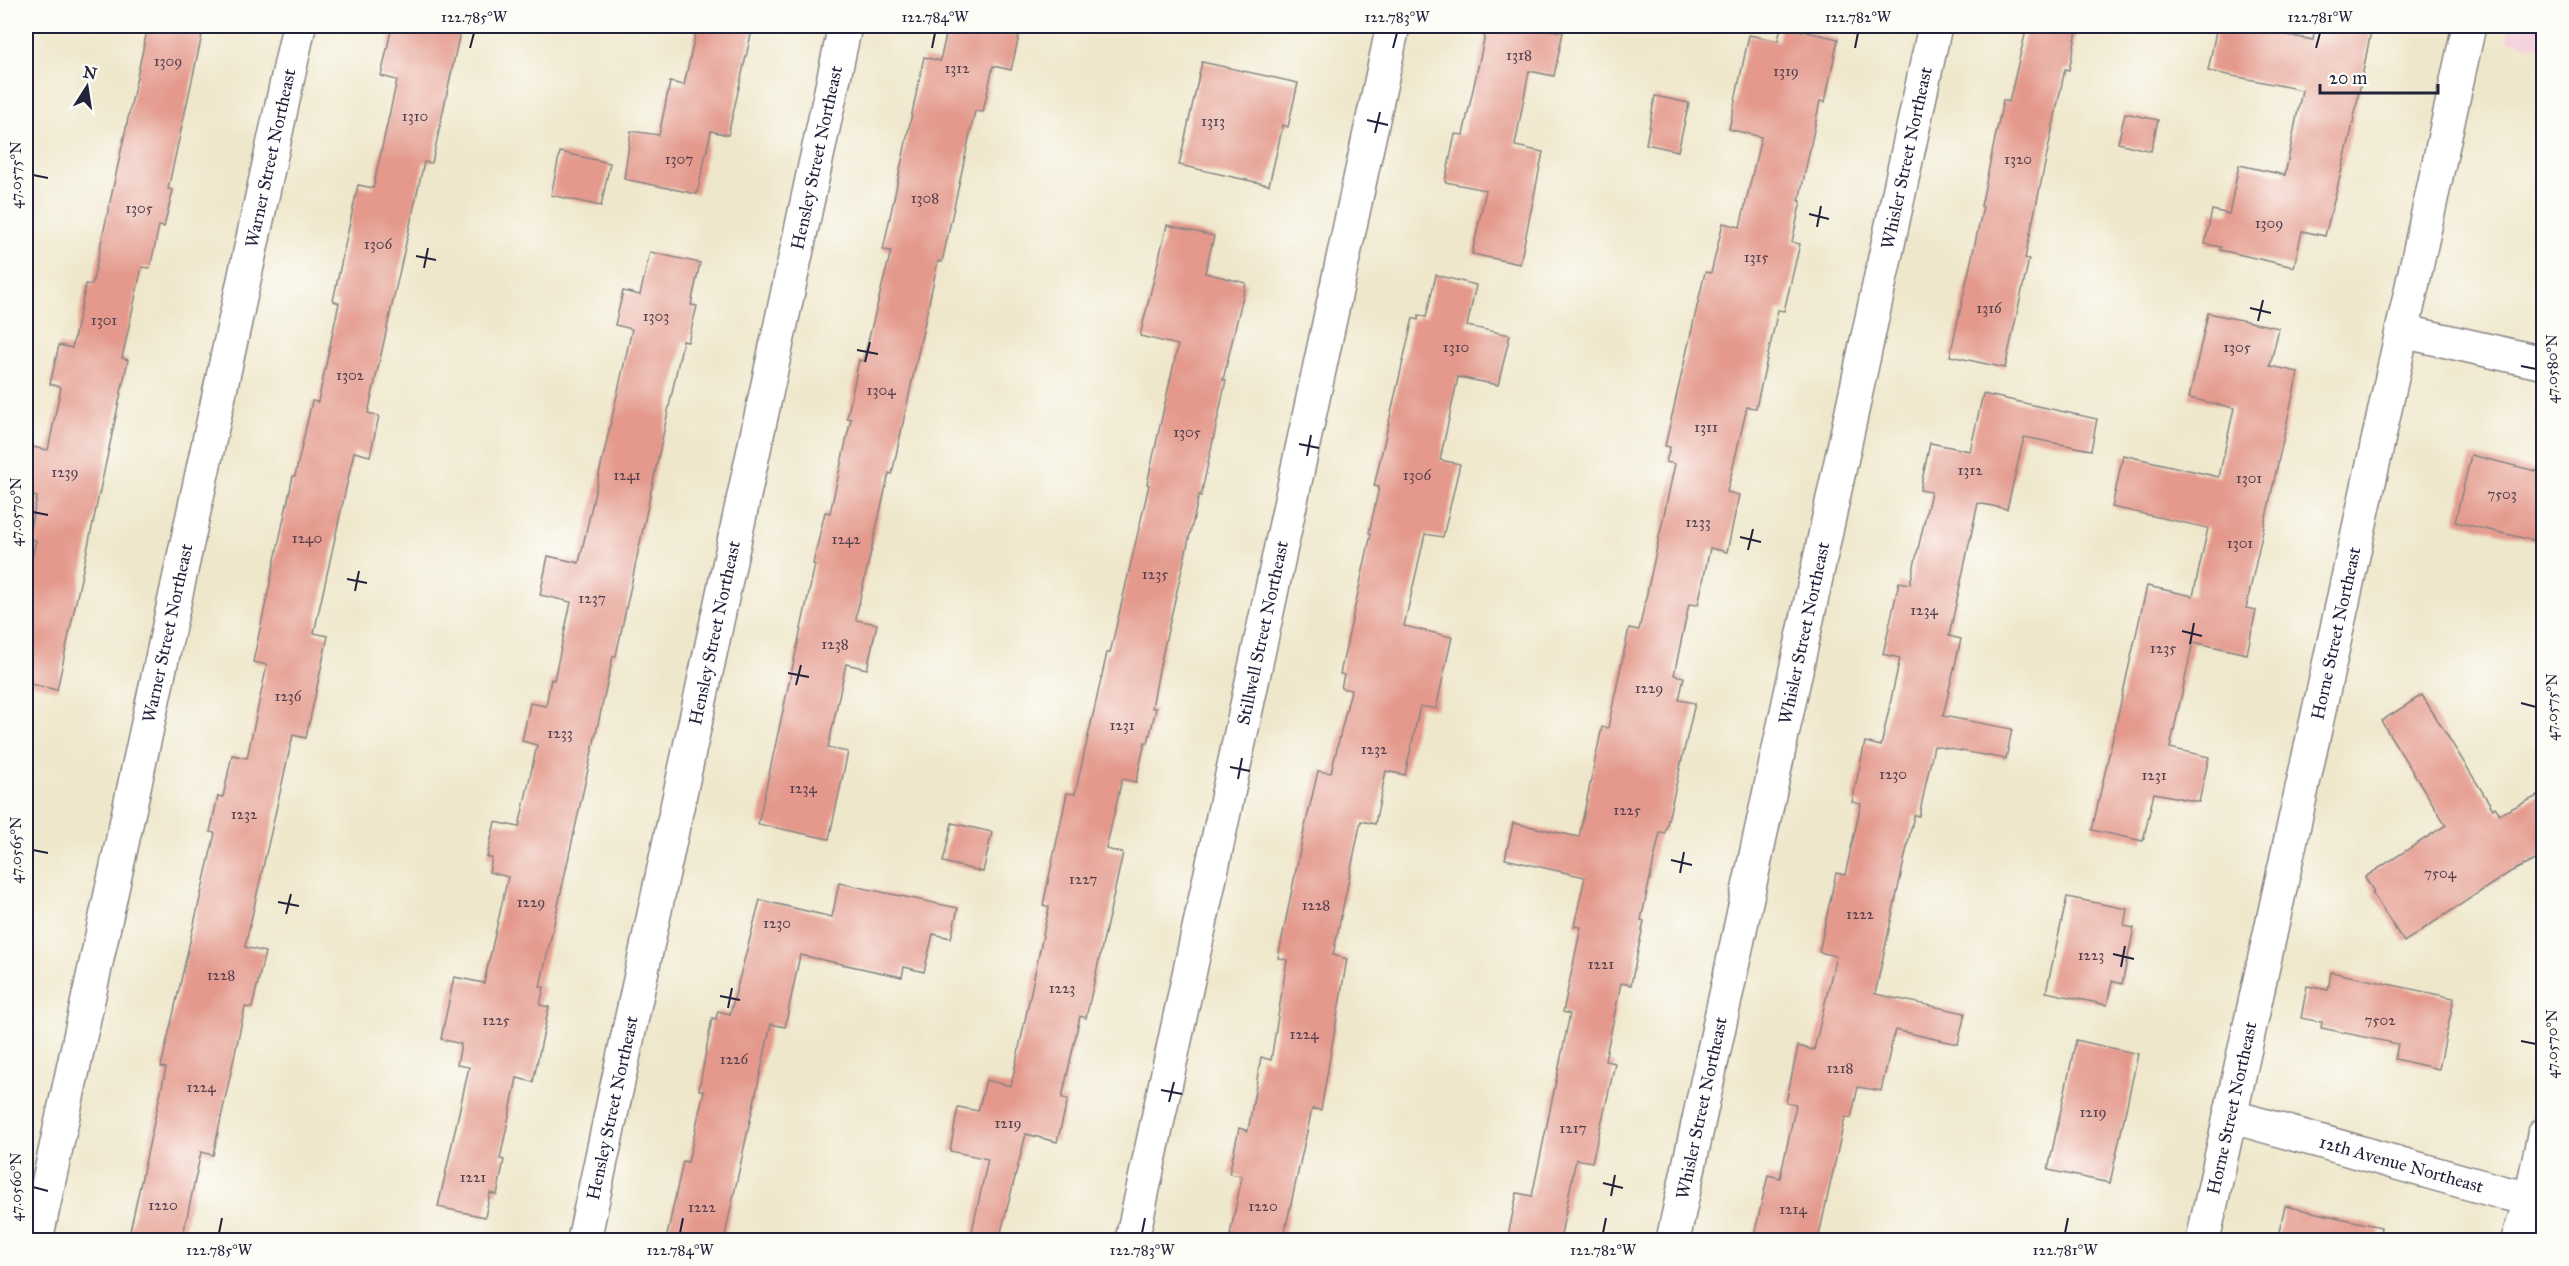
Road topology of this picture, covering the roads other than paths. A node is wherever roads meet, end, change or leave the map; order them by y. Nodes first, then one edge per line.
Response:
1 (299, 26) edge
2 (845, 26) edge
3 (1393, 26) edge
4 (1935, 26) edge
5 (2469, 26) edge
6 (2402, 331) junction
7 (2544, 363) edge
8 (2230, 1116) junction
9 (2544, 1135) edge
10 (2531, 1198) junction
11 (36, 1240) edge
12 (584, 1240) edge
13 (1131, 1240) edge
14 (1674, 1240) edge
15 (2203, 1240) edge
16 (2518, 1240) edge

1 - 11 street, Warner Street Northeast
2 - 12 street, Hensley Street Northeast
3 - 13 street, Stillwell Street Northeast
4 - 14 street, Whisler Street Northeast
5 - 6 street, Horne Street Northeast
6 - 7 street
6 - 8 street, Horne Street Northeast
8 - 10 street, 12th Avenue Northeast
8 - 15 street, Horne Street Northeast
9 - 10 street
10 - 16 street

